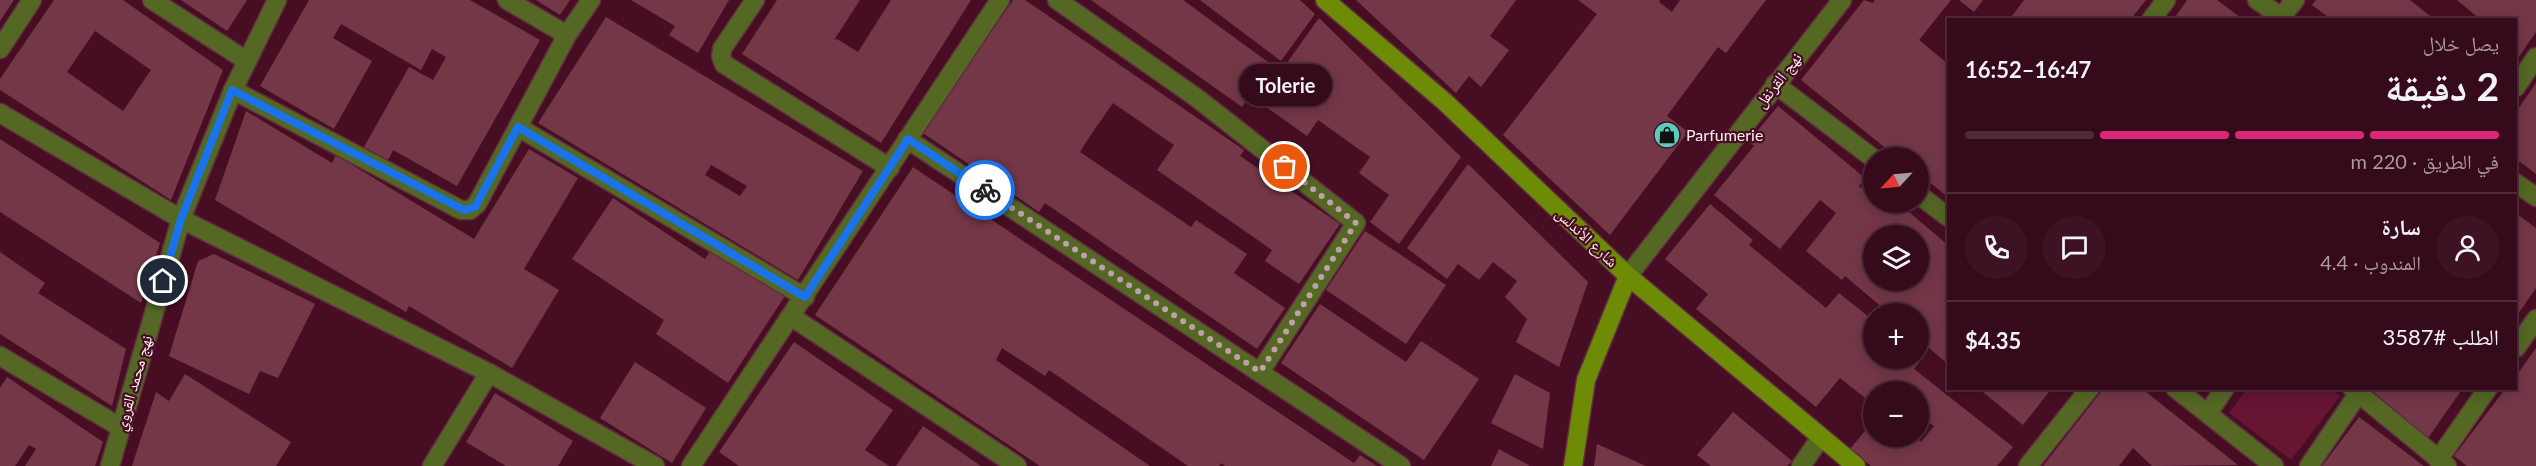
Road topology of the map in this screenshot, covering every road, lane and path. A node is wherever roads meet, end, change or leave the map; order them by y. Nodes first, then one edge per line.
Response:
1 (32, 0) edge
2 (152, 0) edge
3 (277, 0) edge
4 (507, 0) edge
5 (591, 0) edge
6 (755, 0) edge
7 (1000, 0) edge
8 (1057, 0) edge
9 (1325, 0) edge
10 (1842, 0) edge
11 (2166, 0) edge
12 (2257, 0) edge
13 (2295, 0) edge
14 (2152, 18) edge
15 (2283, 18) edge
16 (567, 35) junction
17 (0, 50) edge
18 (2536, 57) edge
19 (247, 61) junction
20 (1776, 84) junction
21 (2517, 86) edge
22 (232, 90) junction
23 (0, 113) edge
24 (518, 127) junction
25 (908, 139) junction
26 (1863, 151) edge
27 (890, 168) junction
28 (2517, 184) edge
29 (2536, 197) edge
30 (1929, 202) edge
31 (1947, 216) edge
32 (181, 219) junction
33 (1628, 276) junction
34 (805, 297) junction
35 (792, 317) junction
36 (2536, 319) edge
37 (2517, 347) edge
38 (1, 358) edge
39 (1260, 372) junction
40 (489, 373) junction
41 (2088, 390) edge
42 (2178, 390) edge
43 (2224, 390) edge
44 (2487, 390) edge
45 (2355, 391) edge
46 (2208, 412) junction
47 (120, 427) junction
48 (1821, 437) junction
49 (2443, 463) edge
50 (110, 466) edge
51 (432, 466) edge
52 (655, 466) edge
53 (691, 466) edge
54 (1017, 466) edge
55 (1401, 466) edge
56 (1573, 466) edge
57 (1801, 466) edge
58 (1856, 466) edge
59 (2028, 466) edge
60 (2274, 466) edge
61 (2309, 466) edge

1 - 17 street
2 - 19 street
3 - 19 street, نهج محمد القروي
4 - 16 street
5 - 16 street
6 - 27 street
7 - 25 street
8 - 39 street
9 - 33 street, شارع الأندلس
10 - 20 street, نهج القرنفل
11 - 14 street
12 - 15 street
13 - 15 street
16 - 24 street
18 - 21 street
19 - 22 street, نهج محمد القروي
20 - 26 street
20 - 33 street, نهج القرنفل
22 - 24 street
22 - 32 street, نهج محمد القروي
23 - 32 street
24 - 34 street
25 - 27 street
25 - 39 street
27 - 34 street
28 - 29 street
30 - 31 street
32 - 40 street
32 - 47 street, نهج محمد القروي
33 - 48 street, شارع الأندلس
33 - 56 street
34 - 35 street
35 - 53 street
35 - 54 street
36 - 37 street
38 - 47 street
39 - 55 street
40 - 51 street
40 - 52 street
41 - 59 street
42 - 46 street
43 - 46 street
44 - 49 street
45 - 49 street
45 - 61 street
46 - 60 street
47 - 50 street, نهج محمد القروي
48 - 57 street
48 - 58 street, شارع الأندلس

